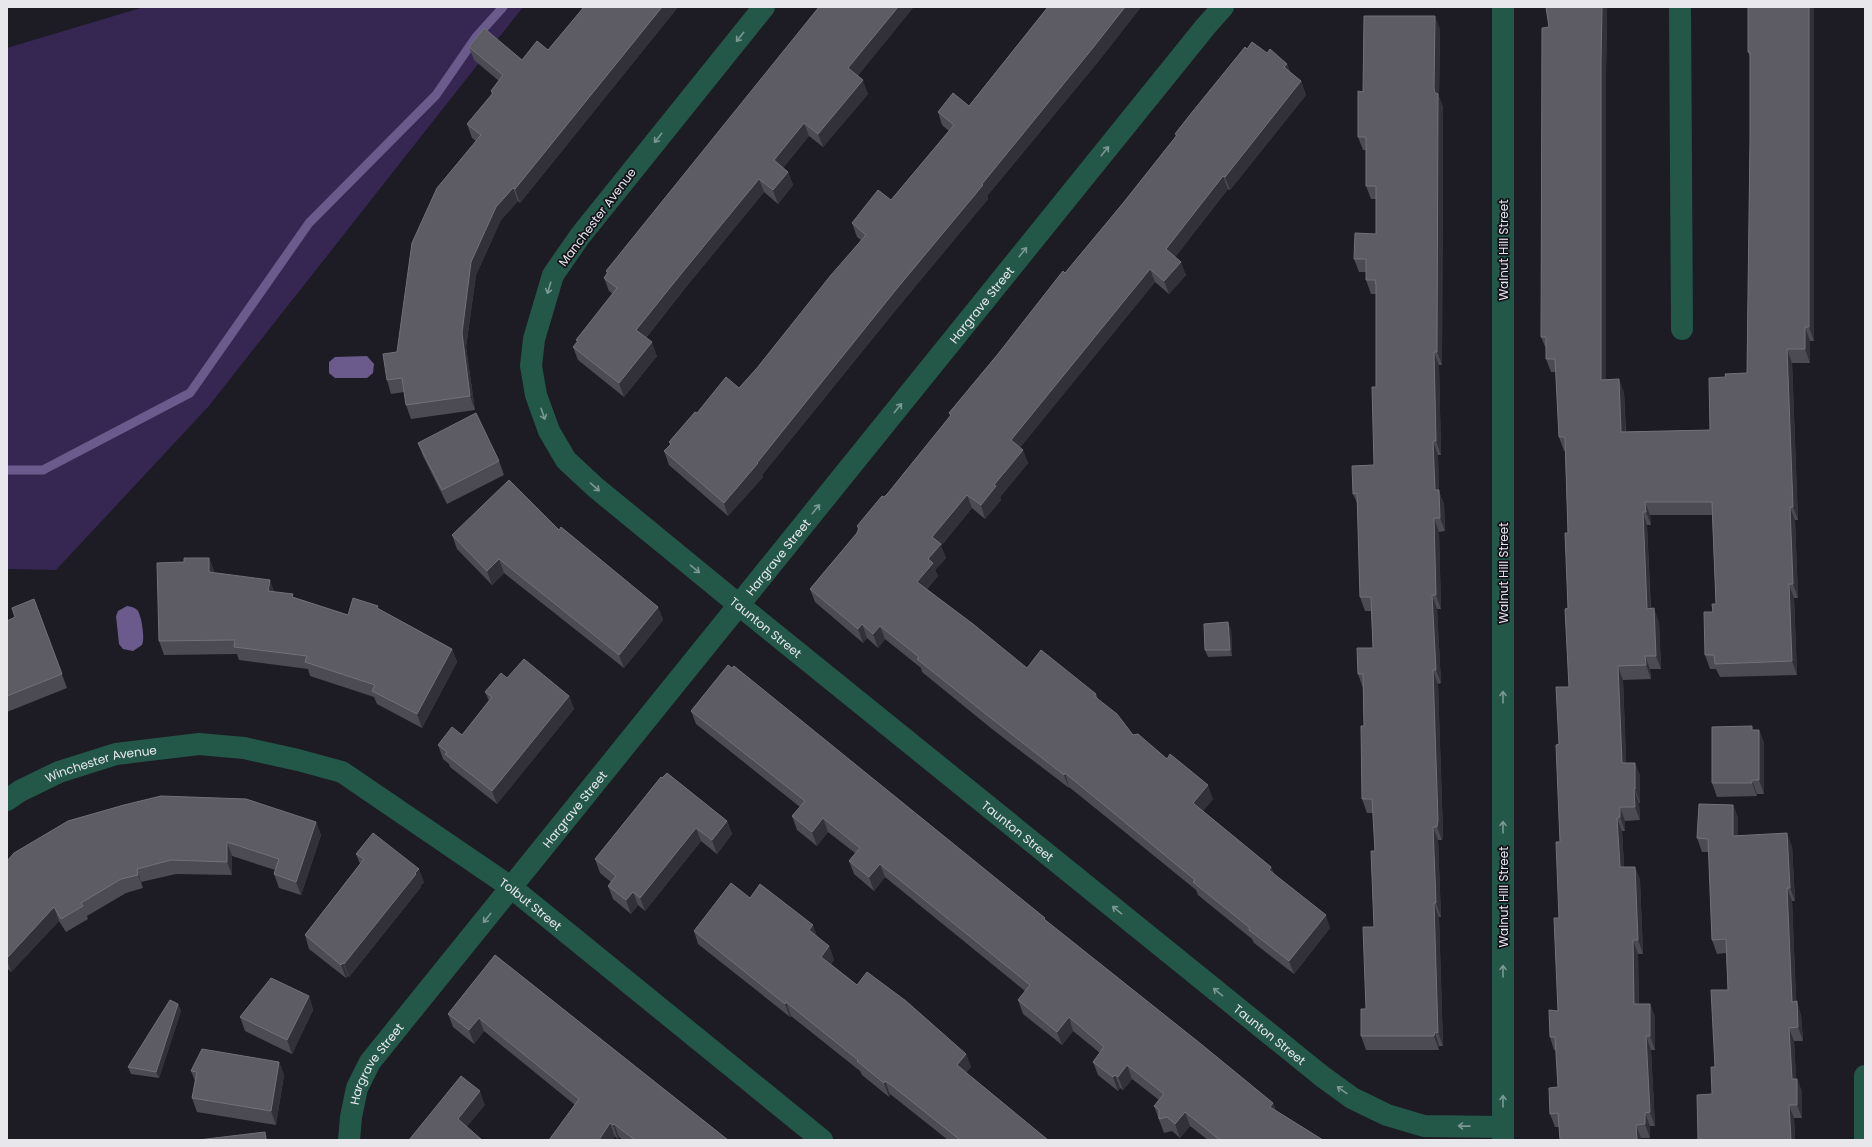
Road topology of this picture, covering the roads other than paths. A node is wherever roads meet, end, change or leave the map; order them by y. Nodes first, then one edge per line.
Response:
1 (764, 7) edge
2 (1223, 7) edge
3 (1503, 7) edge
4 (1680, 7) edge
5 (1682, 329) dead end
6 (566, 460) joint
7 (739, 605) junction
8 (200, 744) joint
9 (7, 800) edge
10 (512, 888) junction
11 (1865, 1076) edge
12 (1503, 1134) edge
13 (349, 1140) edge
14 (822, 1140) edge
15 (1865, 1140) edge

1 -> 6 street, Manchester Avenue
7 -> 2 street, Hargrave Street
12 -> 3 street, Walnut Hill Street
4 - 5 street
6 -> 7 street, Taunton Street
7 - 10 street, Hargrave Street
12 -> 7 street, Taunton Street
8 - 9 street, Winchester Avenue
8 - 10 street, Tolbut Street
10 -> 13 street, Hargrave Street
10 - 14 street, Tolbut Street
11 - 15 street

